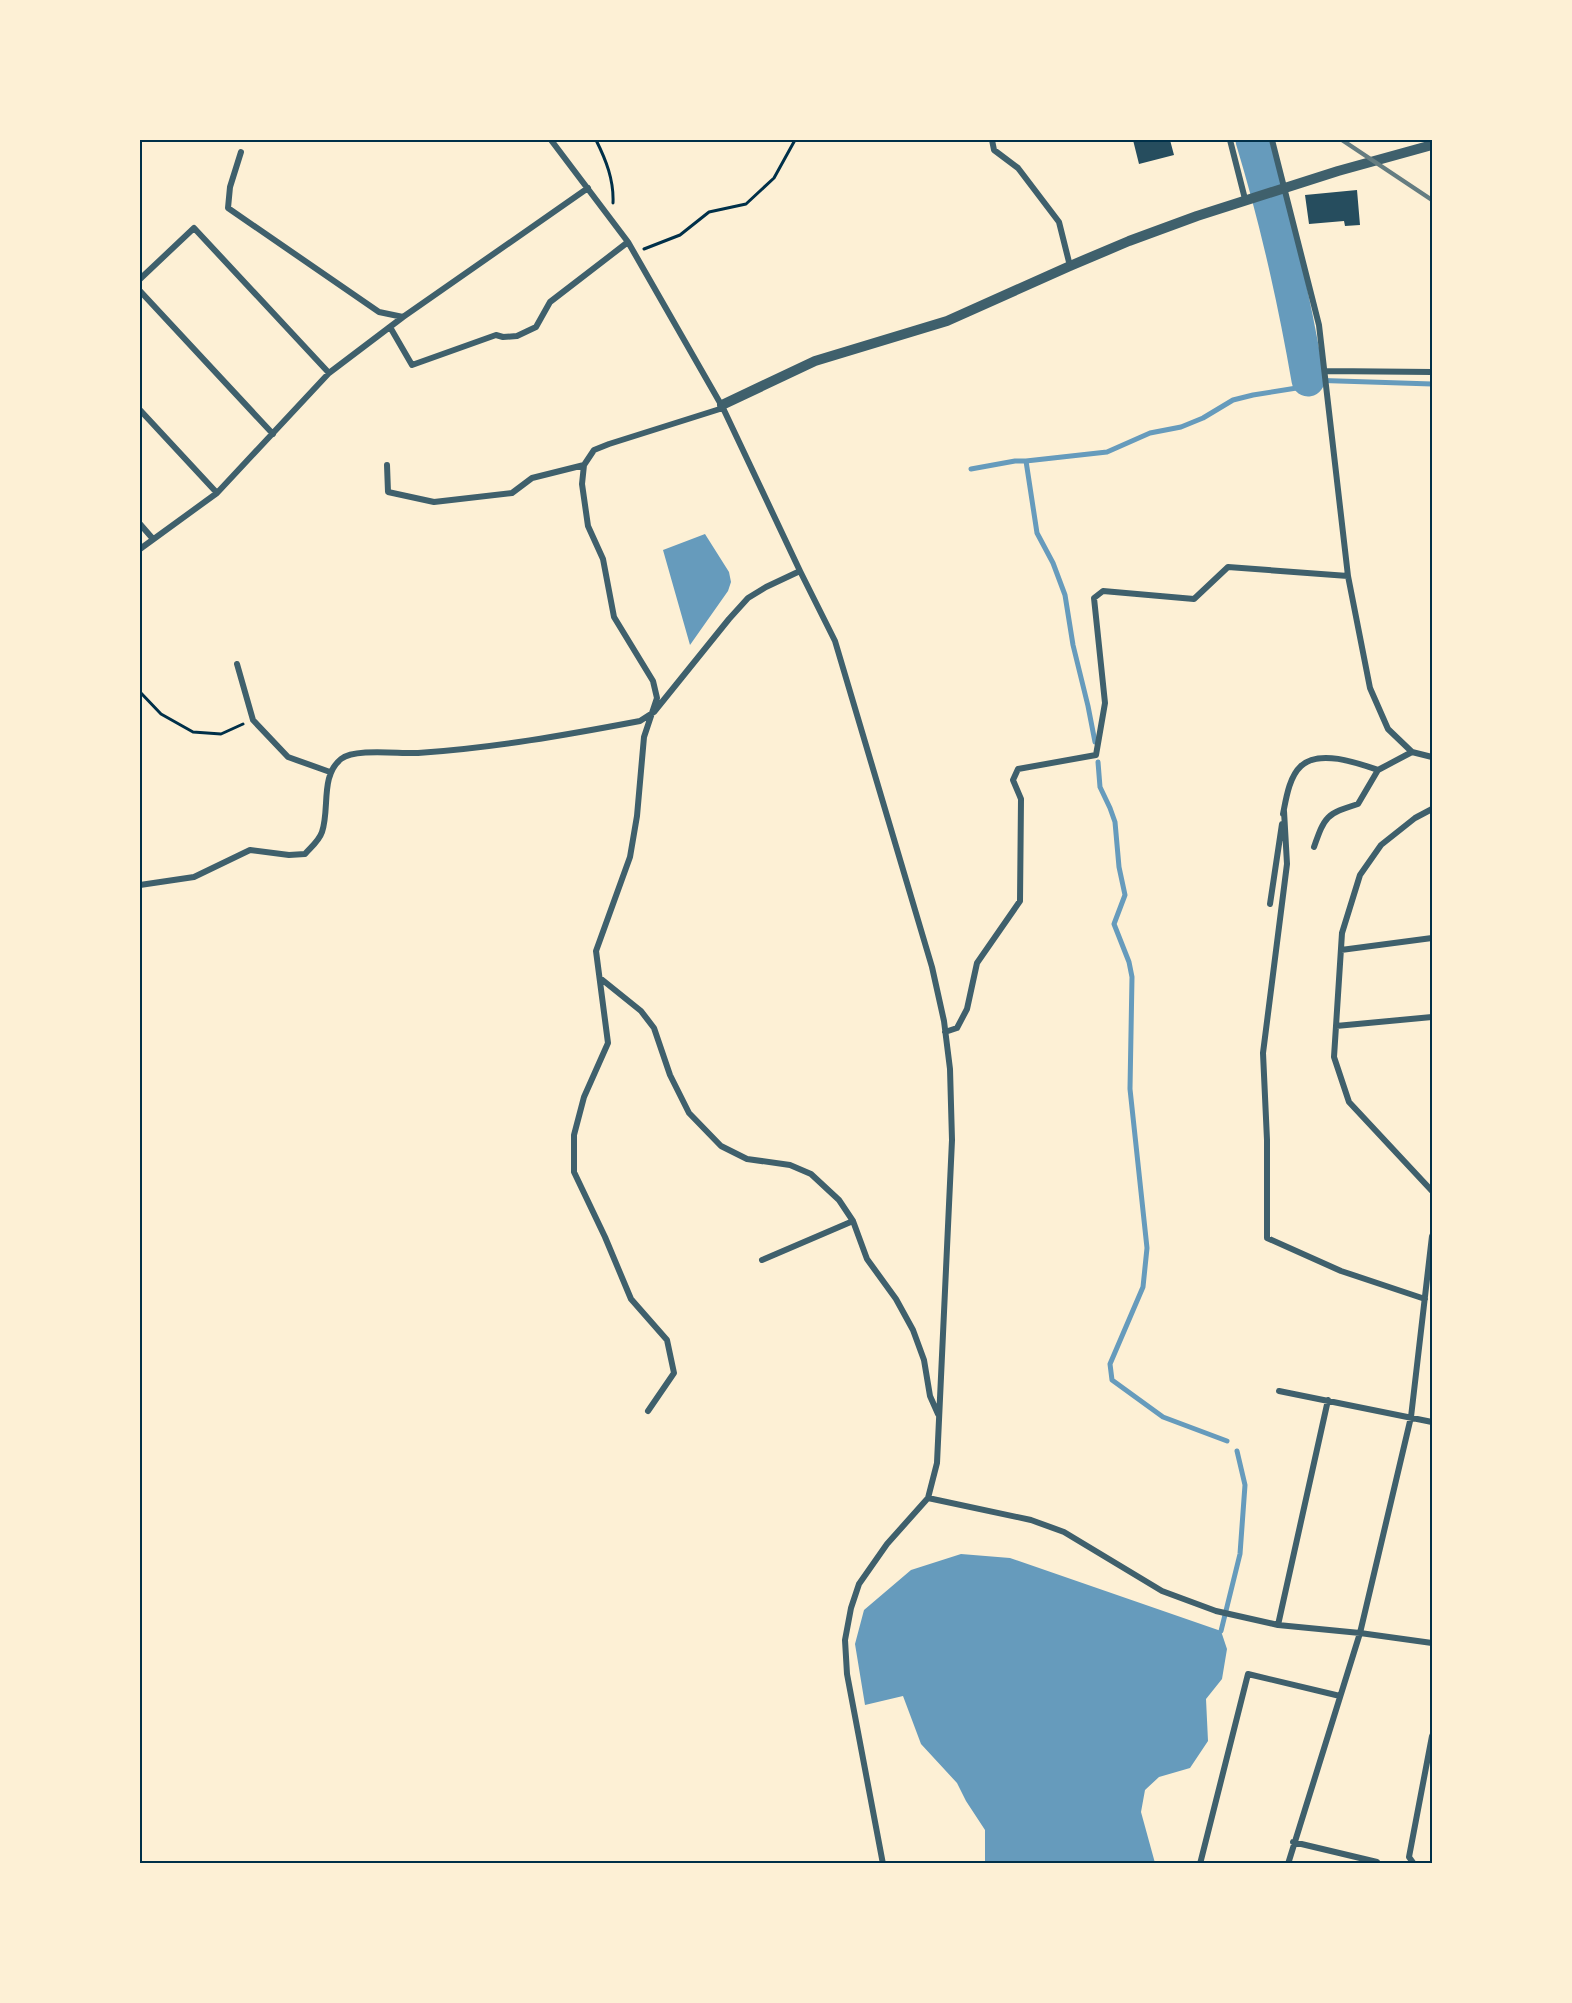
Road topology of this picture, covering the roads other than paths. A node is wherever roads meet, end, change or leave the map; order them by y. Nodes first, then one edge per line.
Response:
1 (551, 140) edge
2 (992, 140) edge
3 (1230, 140) edge
4 (1272, 140) edge
5 (1432, 145) edge
6 (241, 152) dead end
7 (1285, 187) junction
8 (588, 188) junction
9 (1248, 198) junction
10 (628, 242) junction
11 (1070, 266) junction
12 (140, 279) edge
13 (140, 291) edge
14 (403, 317) junction
15 (390, 327) junction
16 (1326, 371) junction
17 (1432, 372) edge
18 (329, 373) junction
19 (723, 407) junction
20 (140, 410) edge
21 (273, 434) junction
22 (387, 465) dead end
23 (584, 465) junction
24 (216, 493) junction
25 (140, 524) edge
26 (153, 539) junction
27 (140, 549) edge
28 (800, 571) junction
29 (1348, 576) junction
30 (237, 664) dead end
31 (654, 712) junction
32 (1412, 752) junction
33 (1432, 757) edge
34 (1378, 770) junction
35 (330, 772) junction
36 (1432, 809) edge
37 (1284, 811) junction
38 (1314, 847) dead end
39 (140, 885) edge
40 (1269, 904) dead end
41 (1432, 938) edge
42 (1341, 950) junction
43 (600, 978) junction
44 (1432, 1017) edge
45 (1336, 1026) junction
46 (945, 1032) junction
47 (1432, 1191) edge
48 (853, 1221) junction
49 (1432, 1236) edge
50 (762, 1260) dead end
51 (1425, 1299) junction
52 (1279, 1390) dead end
53 (1328, 1400) junction
54 (648, 1411) dead end
55 (939, 1417) junction
56 (1411, 1417) junction
57 (1432, 1422) edge
58 (928, 1498) junction
59 (1278, 1624) junction
60 (1360, 1633) junction
61 (1432, 1643) edge
62 (1340, 1696) junction
63 (1432, 1736) edge
64 (1424, 1779) junction
65 (1432, 1779) edge
66 (1293, 1842) junction
67 (1377, 1862) edge
68 (883, 1863) edge
69 (1200, 1863) edge
70 (1288, 1863) edge
71 (1414, 1863) edge

1 - 8 street
2 - 11 street
3 - 9 street
4 - 7 street
5 - 7 street
6 - 14 street
7 - 9 street
7 - 16 street
8 - 10 street
8 - 14 street
9 - 11 street
10 - 15 street
10 - 19 street
11 - 19 street
12 - 18 street
13 - 21 street
14 - 15 street
15 - 18 street
16 - 17 street
16 - 29 street
18 - 21 street
19 - 23 street
19 - 28 street
20 - 24 street
21 - 24 street
22 - 23 street
23 - 31 street
24 - 26 street
25 - 26 street
26 - 27 street
28 - 31 street
28 - 46 street
29 - 32 street
29 - 46 street
30 - 35 street
31 - 35 street
31 - 43 street
32 - 33 street
32 - 34 street
34 - 37 street
34 - 38 street
35 - 39 street
36 - 42 street
37 - 40 street
37 - 51 street
41 - 42 street
42 - 45 street
43 - 48 street
43 - 54 street
44 - 45 street
45 - 47 street
46 - 55 street
48 - 50 street
48 - 55 street
49 - 51 street
51 - 56 street
52 - 53 street
53 - 56 street
53 - 59 street
55 - 58 street
56 - 57 street
56 - 60 street
58 - 59 street
58 - 68 street
59 - 60 street
60 - 61 street
60 - 62 street
62 - 66 street
62 - 69 street
63 - 64 street
64 - 65 street
64 - 71 street
66 - 67 street
66 - 70 street

